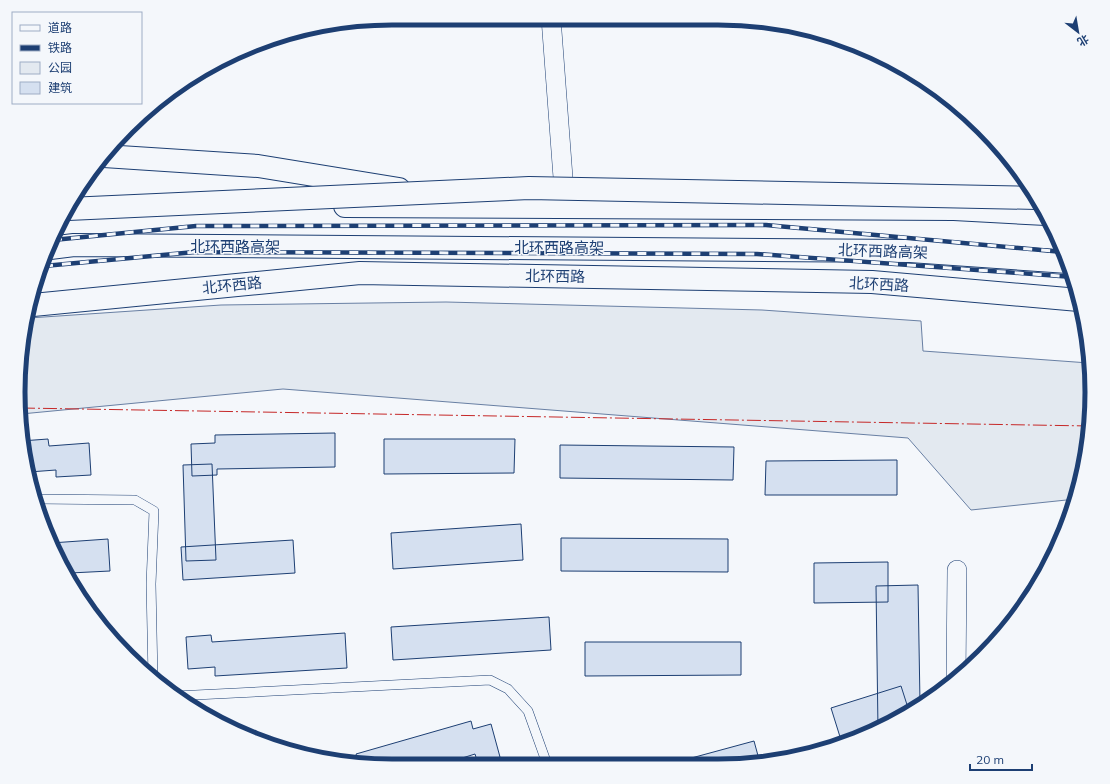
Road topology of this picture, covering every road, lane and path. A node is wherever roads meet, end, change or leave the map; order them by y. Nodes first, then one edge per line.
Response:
1 (552, 25) edge
2 (111, 156) edge
3 (424, 193) junction
4 (1029, 198) edge
5 (77, 204) edge
6 (565, 207) junction
7 (74, 209) edge
8 (1038, 214) edge
9 (55, 248) edge
10 (1061, 262) edge
11 (1073, 299) edge
12 (36, 305) edge
13 (41, 499) edge
14 (957, 570) dead end
15 (153, 670) edge
16 (956, 671) edge
17 (186, 695) edge
18 (544, 759) edge

1 - 6 street
2 - 3 main road, bridge
3 - 4 main road, bridge
3 - 7 main road, bridge
5 - 6 main road
6 - 8 main road
9 - 10 main road, 北环西路高架
11 - 12 main road, 北环西路
13 - 15 lane
14 - 16 street
17 - 18 lane

